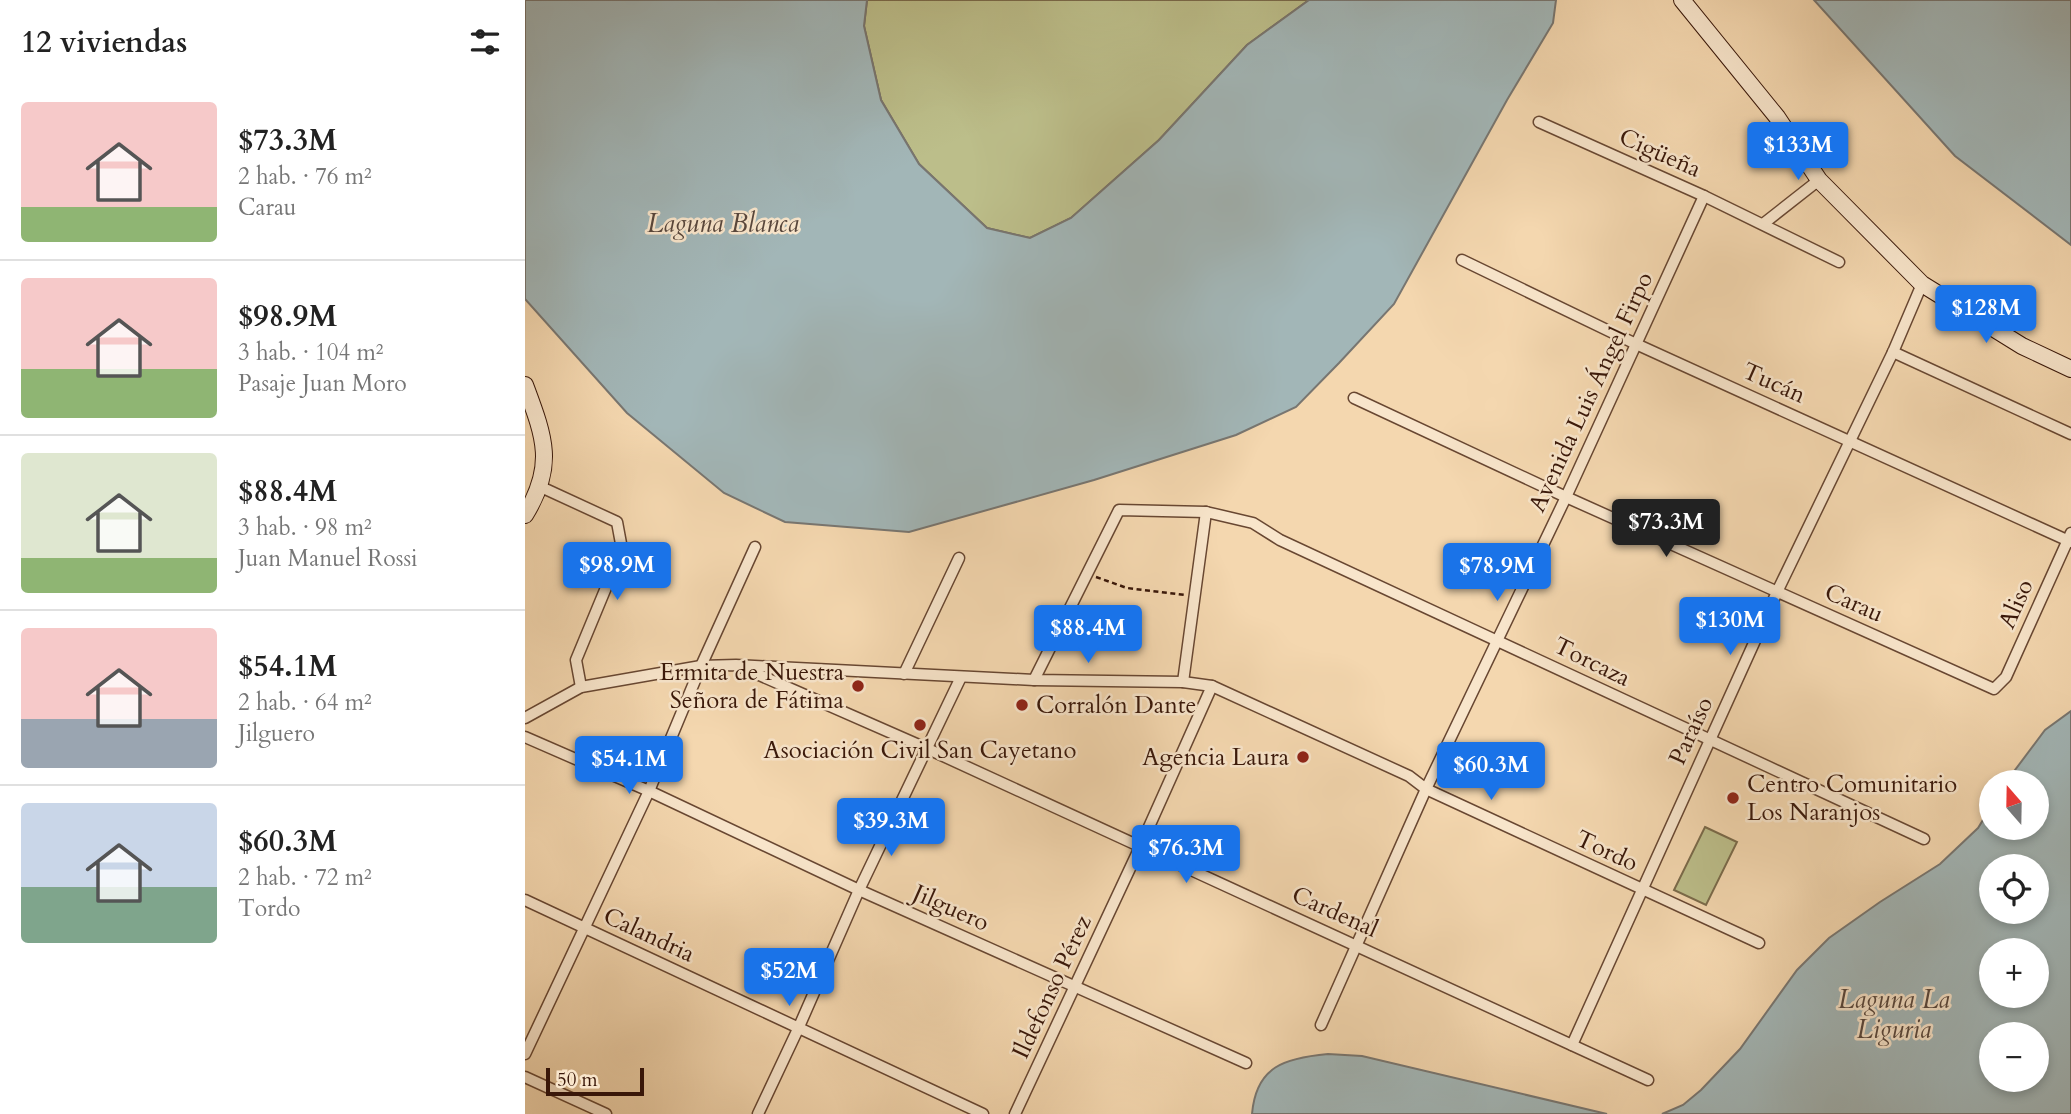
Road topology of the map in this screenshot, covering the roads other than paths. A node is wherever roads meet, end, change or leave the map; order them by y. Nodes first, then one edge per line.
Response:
1 (1682, 0) edge
2 (1539, 122) dead end
3 (1819, 180) junction
4 (1704, 196) junction
5 (1763, 224) junction
6 (1462, 260) dead end
7 (1839, 262) dead end
8 (1922, 284) junction
9 (1636, 344) junction
10 (1893, 352) junction
11 (2071, 369) edge
12 (525, 385) edge
13 (1354, 398) dead end
14 (2071, 434) edge
15 (1850, 441) junction
16 (541, 488) junction
17 (1566, 497) junction
18 (1206, 512) junction
19 (525, 514) edge
20 (2070, 538) edge
21 (755, 547) dead end
22 (959, 558) dead end
23 (1777, 592) junction
24 (1497, 640) junction
25 (736, 665) junction
26 (701, 666) junction
27 (904, 674) junction
28 (961, 677) junction
29 (1034, 680) junction
30 (1183, 682) junction
31 (1212, 686) junction
32 (581, 687) junction
33 (1994, 689) joint
34 (525, 718) edge
35 (525, 737) edge
36 (1709, 741) junction
37 (927, 749) junction
38 (1426, 789) junction
39 (649, 791) junction
40 (1924, 839) dead end
41 (1140, 847) junction
42 (859, 890) junction
43 (1641, 890) junction
44 (525, 900) edge
45 (584, 927) junction
46 (1759, 943) dead end
47 (1357, 945) junction
48 (1076, 987) junction
49 (1321, 1025) dead end
50 (798, 1029) junction
51 (1572, 1045) junction
52 (525, 1054) edge
53 (1246, 1063) dead end
54 (525, 1077) edge
55 (1648, 1080) dead end
56 (606, 1114) edge
57 (758, 1114) edge
58 (983, 1114) edge
59 (1015, 1114) edge

1 - 3 street
2 - 4 street, Cigüeña
3 - 5 street
3 - 8 street
4 - 5 street, Cigüeña
4 - 9 street, Avenida Luis Ángel Firpo
5 - 7 street, Cigüeña
6 - 9 street, Tucán
8 - 10 street, Paraíso
8 - 11 street
9 - 15 street, Tucán
9 - 17 street, Avenida Luis Ángel Firpo
10 - 14 street
10 - 15 street, Paraíso
12 - 16 street
13 - 17 street, Carau
15 - 20 street, Tucán
15 - 23 street, Paraíso
16 - 19 street
16 - 32 street
17 - 23 street, Carau
17 - 24 street, Avenida Luis Ángel Firpo
18 - 24 street, Torcaza
18 - 29 street, Torcaza
18 - 30 street
20 - 33 street, Aliso
21 - 26 street
22 - 27 street
23 - 33 street, Carau
23 - 36 street, Paraíso
24 - 36 street, Torcaza
24 - 38 street, Avenida Luis Ángel Firpo
25 - 26 street, Tordo
25 - 27 street, Tordo
25 - 37 street, Cardenal
26 - 32 street, Tordo
26 - 39 street
27 - 28 street, Tordo
28 - 29 street, Tordo
28 - 37 street
29 - 30 street, Tordo
30 - 31 street, Tordo
31 - 38 street, Tordo
31 - 41 street, Ildefonso Pérez
32 - 34 street, Tordo
35 - 39 street, Jilguero
36 - 40 street, Torcaza
36 - 43 street, Paraíso
37 - 41 street, Cardenal
37 - 42 street
38 - 43 street, Tordo
38 - 47 street, Avenida Luis Ángel Firpo
39 - 42 street, Jilguero
39 - 45 street
41 - 47 street, Cardenal
41 - 48 street, Ildefonso Pérez
42 - 48 street, Jilguero
42 - 50 street
43 - 46 street, Tordo
43 - 51 street, Paraíso
44 - 45 street, Calandria
45 - 50 street, Calandria
45 - 52 street
47 - 49 street, Avenida Luis Ángel Firpo
47 - 51 street, Cardenal
48 - 53 street, Jilguero
48 - 59 street, Ildefonso Pérez
50 - 57 street
50 - 58 street, Calandria
51 - 55 street, Cardenal
54 - 56 street

